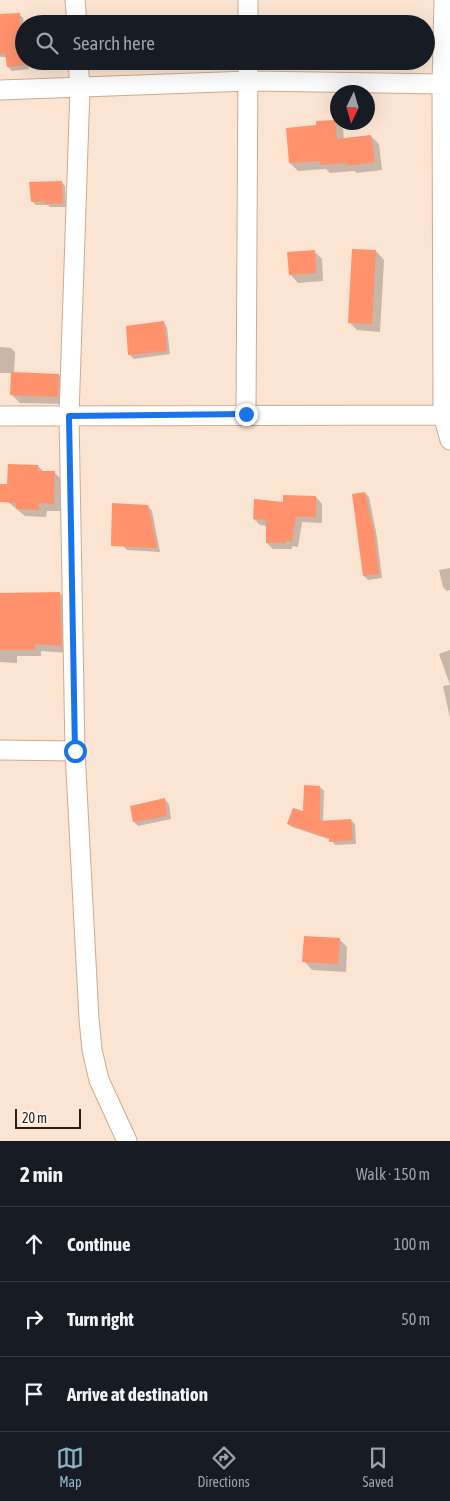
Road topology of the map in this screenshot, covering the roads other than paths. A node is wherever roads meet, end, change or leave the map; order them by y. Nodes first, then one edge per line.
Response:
1 (75, 0) edge
2 (248, 0) edge
3 (444, 0) edge
4 (76, 15) edge
5 (248, 15) edge
6 (79, 70) edge
7 (248, 70) edge
8 (249, 81) junction
9 (442, 84) junction
10 (80, 88) junction
11 (0, 90) edge
12 (246, 414) junction
13 (447, 415) edge
14 (0, 416) edge
15 (69, 416) junction
16 (450, 440) edge
17 (0, 750) edge
18 (75, 751) junction
19 (128, 1141) edge

1 - 4 street
2 - 5 street
3 - 9 street
6 - 10 street
7 - 8 street
8 - 9 street
8 - 10 street
8 - 12 street
9 - 13 street
10 - 11 street
10 - 15 street
12 - 13 street
12 - 15 street
13 - 16 street
14 - 15 street
15 - 18 street
17 - 18 street
18 - 19 street

